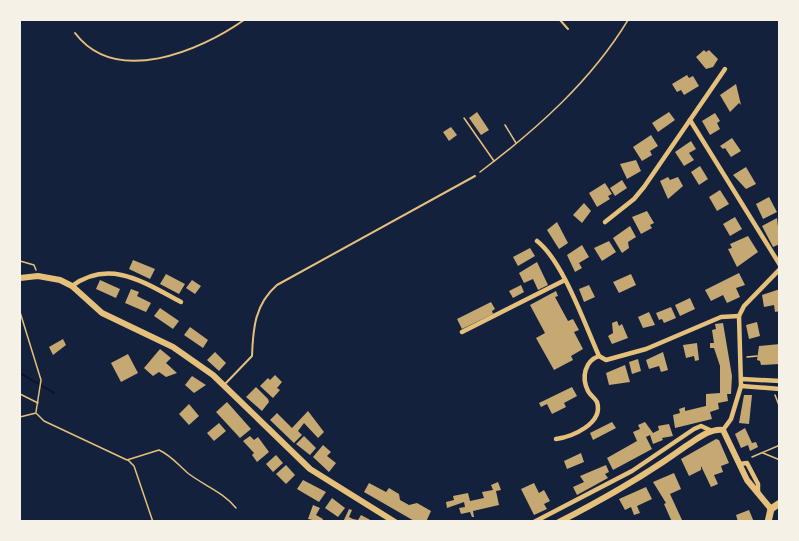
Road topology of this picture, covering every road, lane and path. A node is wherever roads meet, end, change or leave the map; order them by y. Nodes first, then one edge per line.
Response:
1 (244, 20) edge
2 (560, 20) edge
3 (628, 20) edge
4 (568, 29) dead end
5 (75, 33) dead end
6 (725, 69) dead end
7 (464, 118) dead end
8 (690, 120) junction
9 (505, 125) dead end
10 (517, 144) junction
11 (494, 161) junction
12 (475, 176) joint
13 (605, 222) dead end
14 (537, 241) dead end
15 (20, 261) edge
16 (780, 267) edge
17 (38, 276) junction
18 (20, 278) edge
19 (565, 280) junction
20 (72, 286) junction
21 (181, 302) dead end
22 (20, 312) edge
23 (739, 316) junction
24 (462, 332) dead end
25 (599, 356) junction
26 (757, 356) dead end
27 (741, 357) junction
28 (741, 379) junction
29 (780, 381) edge
30 (224, 385) junction
31 (741, 386) junction
32 (776, 388) edge
33 (20, 394) edge
34 (38, 403) junction
35 (780, 408) edge
36 (36, 413) junction
37 (20, 417) edge
38 (723, 430) junction
39 (712, 431) junction
40 (556, 439) dead end
41 (780, 445) edge
42 (763, 453) junction
43 (751, 458) dead end
44 (127, 460) junction
45 (780, 460) edge
46 (780, 503) edge
47 (236, 508) dead end
48 (771, 509) junction
49 (153, 522) edge
50 (395, 522) edge
51 (534, 522) edge
52 (559, 522) edge
53 (768, 522) edge

1 - 5 lane
2 - 4 lane
3 - 10 path
6 - 8 street
7 - 11 path
8 - 13 street
8 - 16 street
9 - 10 path
10 - 11 path
11 - 12 path
12 - 30 lane
14 - 19 street
15 - 17 path
16 - 23 street
17 - 18 street
17 - 20 street
19 - 24 street
19 - 25 street
20 - 21 street
20 - 30 street
22 - 34 path
23 - 25 street
23 - 27 street
25 - 40 street
26 - 27 path
27 - 28 street
28 - 29 street
28 - 31 street
30 - 50 street
31 - 32 street
31 - 38 street
32 - 35 path
33 - 34 path
34 - 36 path
36 - 37 path
36 - 44 path
38 - 39 street
38 - 48 street
39 - 51 street
39 - 52 street
41 - 42 path
42 - 43 path
42 - 45 path
44 - 47 path
44 - 49 path
46 - 48 main road
48 - 53 main road

